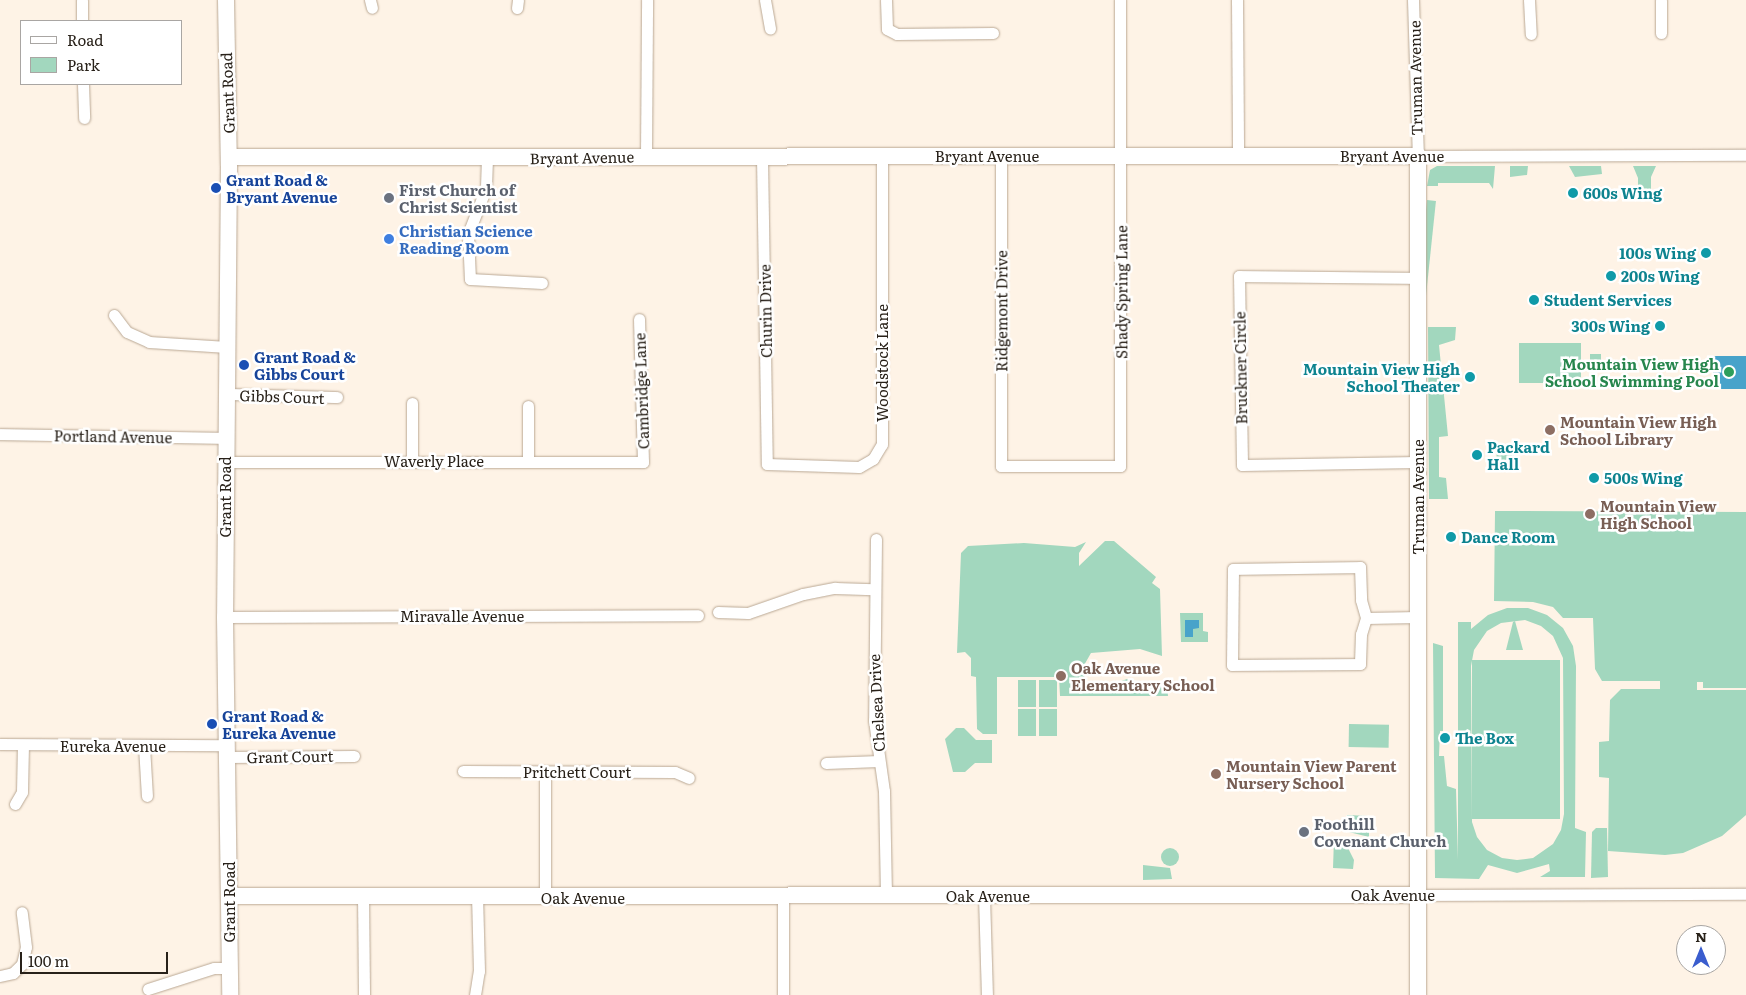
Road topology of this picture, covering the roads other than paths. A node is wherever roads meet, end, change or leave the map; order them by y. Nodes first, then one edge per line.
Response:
1 (82, 0) edge
2 (226, 0) edge
3 (647, 0) edge
4 (765, 0) edge
5 (886, 0) edge
6 (1120, 0) edge
7 (1237, 0) edge
8 (1413, 0) edge
9 (1529, 0) edge
10 (1661, 0) edge
11 (82, 20) edge
12 (770, 29) dead end
13 (993, 33) dead end
14 (1661, 33) dead end
15 (1531, 34) dead end
16 (83, 85) edge
17 (84, 118) dead end
18 (1238, 155) junction
19 (1746, 155) edge
20 (646, 156) junction
21 (882, 156) junction
22 (1001, 156) junction
23 (1120, 156) junction
24 (1418, 156) junction
25 (229, 157) junction
26 (762, 157) junction
27 (487, 158) junction
28 (1420, 278) junction
29 (542, 283) dead end
30 (114, 315) dead end
31 (639, 319) dead end
32 (228, 347) junction
33 (227, 394) junction
34 (337, 397) dead end
35 (412, 404) dead end
36 (528, 406) dead end
37 (0, 434) edge
38 (225, 438) junction
39 (412, 460) junction
40 (225, 462) junction
41 (528, 462) junction
42 (643, 462) joint
43 (1417, 462) junction
44 (767, 464) joint
45 (1000, 466) joint
46 (876, 540) dead end
47 (873, 589) junction
48 (718, 612) dead end
49 (698, 615) dead end
50 (225, 617) junction
51 (1366, 618) junction
52 (1418, 618) junction
53 (0, 744) edge
54 (24, 746) junction
55 (144, 746) junction
56 (227, 751) junction
57 (354, 756) dead end
58 (879, 761) junction
59 (826, 763) dead end
60 (463, 771) dead end
61 (544, 772) junction
62 (689, 778) dead end
63 (146, 796) dead end
64 (15, 804) dead end
65 (1746, 894) edge
66 (1418, 895) junction
67 (230, 896) junction
68 (363, 896) junction
69 (984, 896) junction
70 (477, 897) junction
71 (784, 897) junction
72 (886, 897) junction
73 (544, 898) junction
74 (22, 912) dead end
75 (230, 968) junction
76 (0, 976) edge
77 (148, 989) dead end
78 (230, 995) edge
79 (364, 995) edge
80 (475, 995) edge
81 (783, 995) edge
82 (986, 995) edge
83 (1418, 995) edge

1 - 11 street
2 - 25 street, Grant Road
3 - 20 street
4 - 12 street
5 - 13 street
6 - 23 street, Shady Spring Lane
7 - 18 street
8 - 24 street, Truman Avenue
9 - 15 street
10 - 14 street
16 - 17 street
18 - 23 street, Bryant Avenue
18 - 24 street, Bryant Avenue
19 - 24 street, Bryant Avenue
20 - 26 street, Bryant Avenue
20 - 27 street, Bryant Avenue
21 - 22 street, Bryant Avenue
21 - 26 street, Bryant Avenue
21 - 44 street, Woodstock Lane
22 - 23 street, Bryant Avenue
22 - 45 street, Ridgemont Drive
23 - 45 street, Shady Spring Lane
24 - 28 street, Truman Avenue
25 - 27 street, Bryant Avenue
25 - 32 street, Grant Road
26 - 44 street, Churin Drive
27 - 29 street
28 - 43 street, Truman Avenue
28 - 43 street, Bruckner Circle
30 - 32 street
31 - 42 street, Cambridge Lane
32 - 33 street, Grant Road
33 - 34 street, Gibbs Court
33 - 38 street, Grant Road
35 - 39 street
36 - 41 street
37 - 38 street, Portland Avenue
38 - 40 street, Grant Road
39 - 40 street, Waverly Place
39 - 41 street, Waverly Place
40 - 50 street, Grant Road
41 - 42 street, Waverly Place
43 - 52 street, Truman Avenue
46 - 47 street, Chelsea Drive
47 - 48 street
47 - 58 street, Chelsea Drive
49 - 50 street, Miravalle Avenue
50 - 56 street, Grant Road
51 - 51 street
51 - 52 street
52 - 66 street, Truman Avenue
53 - 54 street, Eureka Avenue
54 - 55 street, Eureka Avenue
54 - 64 street
55 - 56 street, Eureka Avenue
55 - 63 street
56 - 57 street, Grant Court
56 - 67 street, Grant Road
58 - 59 street
58 - 72 street, Chelsea Drive
60 - 61 street, Pritchett Court
61 - 62 street, Pritchett Court
61 - 73 street
65 - 66 street, Oak Avenue
66 - 69 street, Oak Avenue
66 - 83 street, Truman Avenue
67 - 68 street, Oak Avenue
67 - 75 street, Grant Road
68 - 70 street, Oak Avenue
68 - 79 street
69 - 72 street, Oak Avenue
69 - 82 street
70 - 73 street, Oak Avenue
70 - 80 street
71 - 72 street, Oak Avenue
71 - 73 street, Oak Avenue
71 - 81 street
74 - 76 street
75 - 77 street
75 - 78 street, Grant Road

